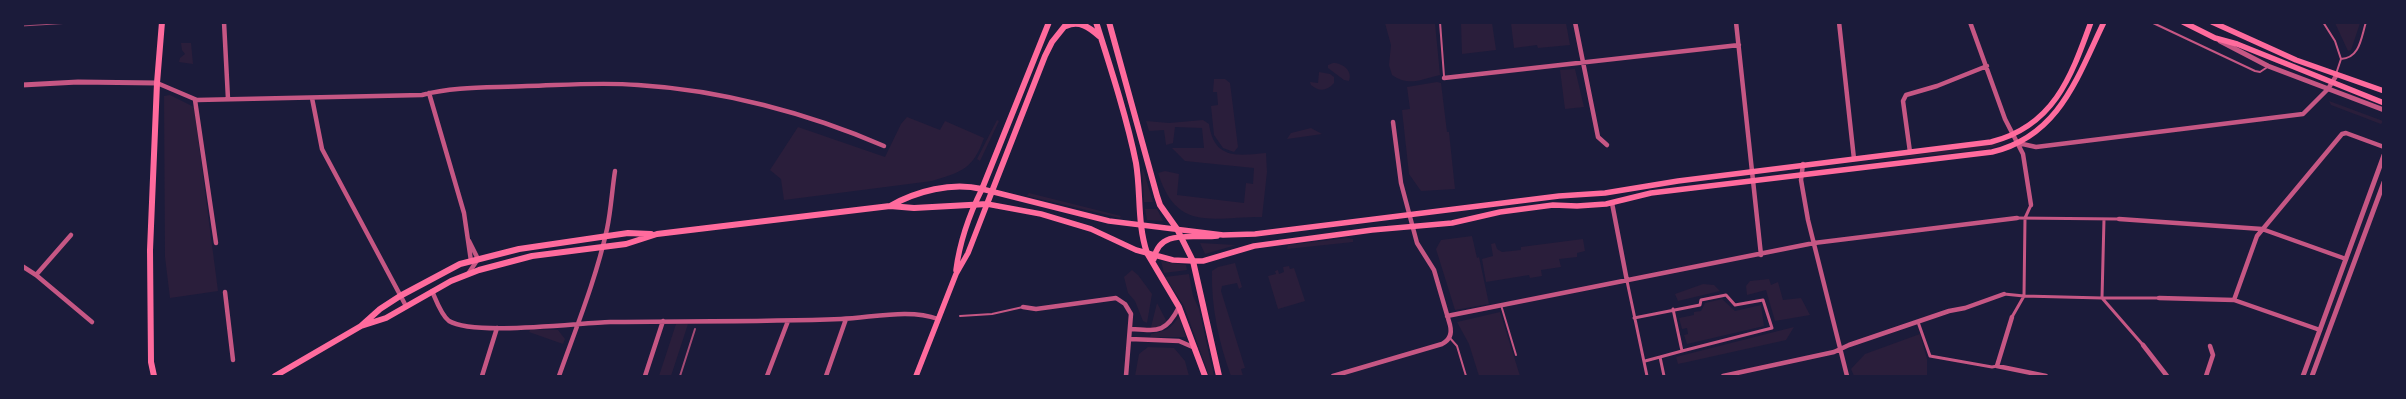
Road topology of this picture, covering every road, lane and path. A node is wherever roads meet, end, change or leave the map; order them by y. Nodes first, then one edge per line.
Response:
1 (162, 22) edge
2 (224, 22) edge
3 (1050, 22) edge
4 (1096, 22) edge
5 (1109, 22) edge
6 (1440, 22) edge
7 (1575, 22) edge
8 (1736, 22) edge
9 (1839, 22) edge
10 (1970, 22) edge
11 (2092, 22) edge
12 (2104, 22) edge
13 (2150, 22) edge
14 (2184, 22) edge
15 (2212, 22) edge
16 (2323, 22) edge
17 (2366, 22) edge
18 (1066, 25) edge
19 (1100, 36) junction
20 (2215, 38) junction
21 (1739, 45) junction
22 (2341, 60) junction
23 (1583, 61) junction
24 (1987, 66) junction
25 (2268, 66) junction
26 (2336, 76) junction
27 (1444, 78) joint
28 (2333, 82) junction
29 (157, 83) junction
30 (22, 85) edge
31 (2328, 89) junction
32 (2384, 91) edge
33 (428, 93) junction
34 (312, 98) junction
35 (228, 99) junction
36 (196, 100) junction
37 (2384, 103) edge
38 (2384, 110) edge
39 (1393, 122) dead end
40 (2013, 134) junction
41 (2018, 144) junction
42 (1607, 145) dead end
43 (884, 146) dead end
44 (2384, 147) edge
45 (1910, 152) junction
46 (2384, 155) edge
47 (1854, 159) junction
48 (1803, 164) junction
49 (615, 171) dead end
50 (1752, 172) junction
51 (1800, 174) junction
52 (1753, 181) junction
53 (2384, 182) edge
54 (982, 189) junction
55 (993, 191) junction
56 (1612, 203) junction
57 (975, 204) junction
58 (987, 204) junction
59 (2031, 205) joint
60 (890, 206) junction
61 (1409, 214) junction
62 (2016, 218) joint
63 (2025, 218) junction
64 (2104, 219) junction
65 (2119, 219) joint
66 (1140, 225) junction
67 (1412, 227) junction
68 (1177, 229) junction
69 (2262, 229) junction
70 (656, 234) junction
71 (71, 235) dead end
72 (1223, 235) junction
73 (605, 236) junction
74 (1182, 237) junction
75 (469, 241) junction
76 (216, 243) dead end
77 (1814, 244) junction
78 (602, 248) junction
79 (1151, 255) junction
80 (1761, 255) junction
81 (478, 258) junction
82 (2346, 259) junction
83 (471, 261) junction
84 (1193, 261) junction
85 (22, 266) edge
86 (2343, 267) junction
87 (36, 274) junction
88 (468, 274) junction
89 (956, 274) junction
90 (2349, 277) junction
91 (1627, 282) junction
92 (432, 291) junction
93 (225, 292) dead end
94 (2004, 294) joint
95 (400, 296) junction
96 (2024, 296) junction
97 (2102, 298) junction
98 (2159, 298) joint
99 (2234, 300) junction
100 (1501, 305) junction
101 (406, 306) junction
102 (1023, 307) joint
103 (1179, 307) junction
104 (1674, 309) junction
105 (960, 316) dead end
106 (1448, 316) junction
107 (2012, 317) joint
108 (1634, 318) junction
109 (846, 319) junction
110 (938, 319) junction
111 (788, 321) junction
112 (92, 322) dead end
113 (663, 322) junction
114 (1918, 322) junction
115 (579, 323) junction
116 (361, 326) junction
117 (497, 328) junction
118 (1131, 329) junction
119 (2320, 330) junction
120 (1449, 337) junction
121 (1130, 339) junction
122 (2143, 345) joint
123 (2210, 346) dead end
124 (1195, 348) junction
125 (1840, 349) junction
126 (1682, 351) junction
127 (1516, 355) dead end
128 (1660, 357) junction
129 (233, 360) dead end
130 (1645, 361) junction
131 (1997, 366) junction
132 (154, 376) edge
133 (275, 376) edge
134 (482, 376) edge
135 (559, 376) edge
136 (645, 376) edge
137 (767, 376) edge
138 (826, 376) edge
139 (916, 376) edge
140 (1126, 376) edge
141 (1205, 376) edge
142 (1219, 376) edge
143 (1333, 376) edge
144 (1466, 376) edge
145 (1647, 376) edge
146 (1664, 376) edge
147 (1723, 376) edge
148 (1848, 376) edge
149 (2046, 376) edge
150 (2168, 376) edge
151 (2206, 376) edge
152 (2303, 376) edge
153 (2312, 376) edge

1 - 29 main road
2 - 35 street
3 - 54 main road
4 - 19 main road
5 - 68 main road
6 - 27 lane
7 - 23 street
8 - 21 street
9 - 47 street
10 - 24 street
11 - 40 main road
12 - 41 main road
13 - 25 lane
14 - 20 main road
15 - 26 main road
16 - 22 lane
17 - 22 lane
18 - 19 main road
18 - 55 main road
19 - 66 main road
20 - 25 street
20 - 28 main road
21 - 23 street
21 - 50 street
22 - 26 lane
23 - 27 street
23 - 42 street
24 - 40 street
24 - 45 street
25 - 31 street
26 - 28 street
26 - 32 main road
28 - 31 street
28 - 37 main road
29 - 30 street
29 - 36 street
29 - 132 main road
31 - 38 street
31 - 41 street
33 - 34 street
33 - 43 street
33 - 75 street
34 - 35 street
34 - 95 street
35 - 36 street
36 - 76 street
39 - 61 street
40 - 41 street
40 - 45 main road
41 - 51 main road
41 - 59 street
44 - 69 street
45 - 47 main road
46 - 82 street
47 - 48 main road
48 - 50 main road
48 - 51 street
49 - 73 street
50 - 52 street
50 - 61 main road
51 - 52 main road
51 - 77 street
52 - 56 main road
52 - 80 street
53 - 90 street
54 - 55 main road
54 - 57 main road
54 - 60 main road
55 - 58 main road
55 - 66 main road
56 - 67 main road
56 - 91 street
57 - 58 main road
57 - 60 main road
57 - 89 main road
58 - 79 main road
58 - 89 main road
59 - 63 street
60 - 70 main road
61 - 67 street
61 - 72 main road
62 - 63 street
62 - 77 street
63 - 64 street
63 - 96 street
64 - 65 street
64 - 97 street
65 - 69 street
66 - 68 main road
66 - 79 main road
67 - 84 main road
67 - 106 street
68 - 72 main road
68 - 74 main road
69 - 82 street
69 - 99 street
70 - 73 main road
70 - 78 main road
71 - 87 street
72 - 74 main road
73 - 78 street
73 - 81 main road
74 - 79 main road
74 - 84 main road
75 - 81 street
75 - 83 street
77 - 80 street
77 - 125 street
78 - 88 main road
78 - 115 street
79 - 84 main road
79 - 103 main road
80 - 91 street
81 - 83 main road
81 - 88 street
82 - 86 street
83 - 95 main road
84 - 142 main road
85 - 87 street
86 - 90 street
86 - 119 street
87 - 112 street
88 - 92 main road
89 - 110 main road
90 - 153 street
91 - 100 street
91 - 108 street
92 - 101 main road
92 - 117 street
93 - 129 street
94 - 96 street
94 - 114 street
95 - 101 street
95 - 116 main road
96 - 97 street
96 - 107 street
97 - 98 street
97 - 122 street
98 - 99 street
99 - 119 street
100 - 106 street
100 - 127 lane
101 - 116 main road
102 - 105 lane
102 - 118 street
103 - 118 street
103 - 124 main road
104 - 108 street
104 - 126 street
104 - 126 street
106 - 120 street
107 - 131 street
108 - 130 street
109 - 110 street
109 - 111 street
109 - 138 street
110 - 139 main road
111 - 113 street
111 - 137 street
113 - 115 street
113 - 136 street
114 - 125 street
114 - 131 street
115 - 117 street
115 - 135 street
116 - 133 main road
117 - 134 street
118 - 121 street
119 - 152 street
120 - 143 street
120 - 144 lane
121 - 124 street
121 - 140 street
122 - 150 street
123 - 151 street
124 - 141 main road
125 - 147 street
125 - 148 street
126 - 128 street
128 - 130 street
128 - 146 street
130 - 145 street
131 - 149 street

